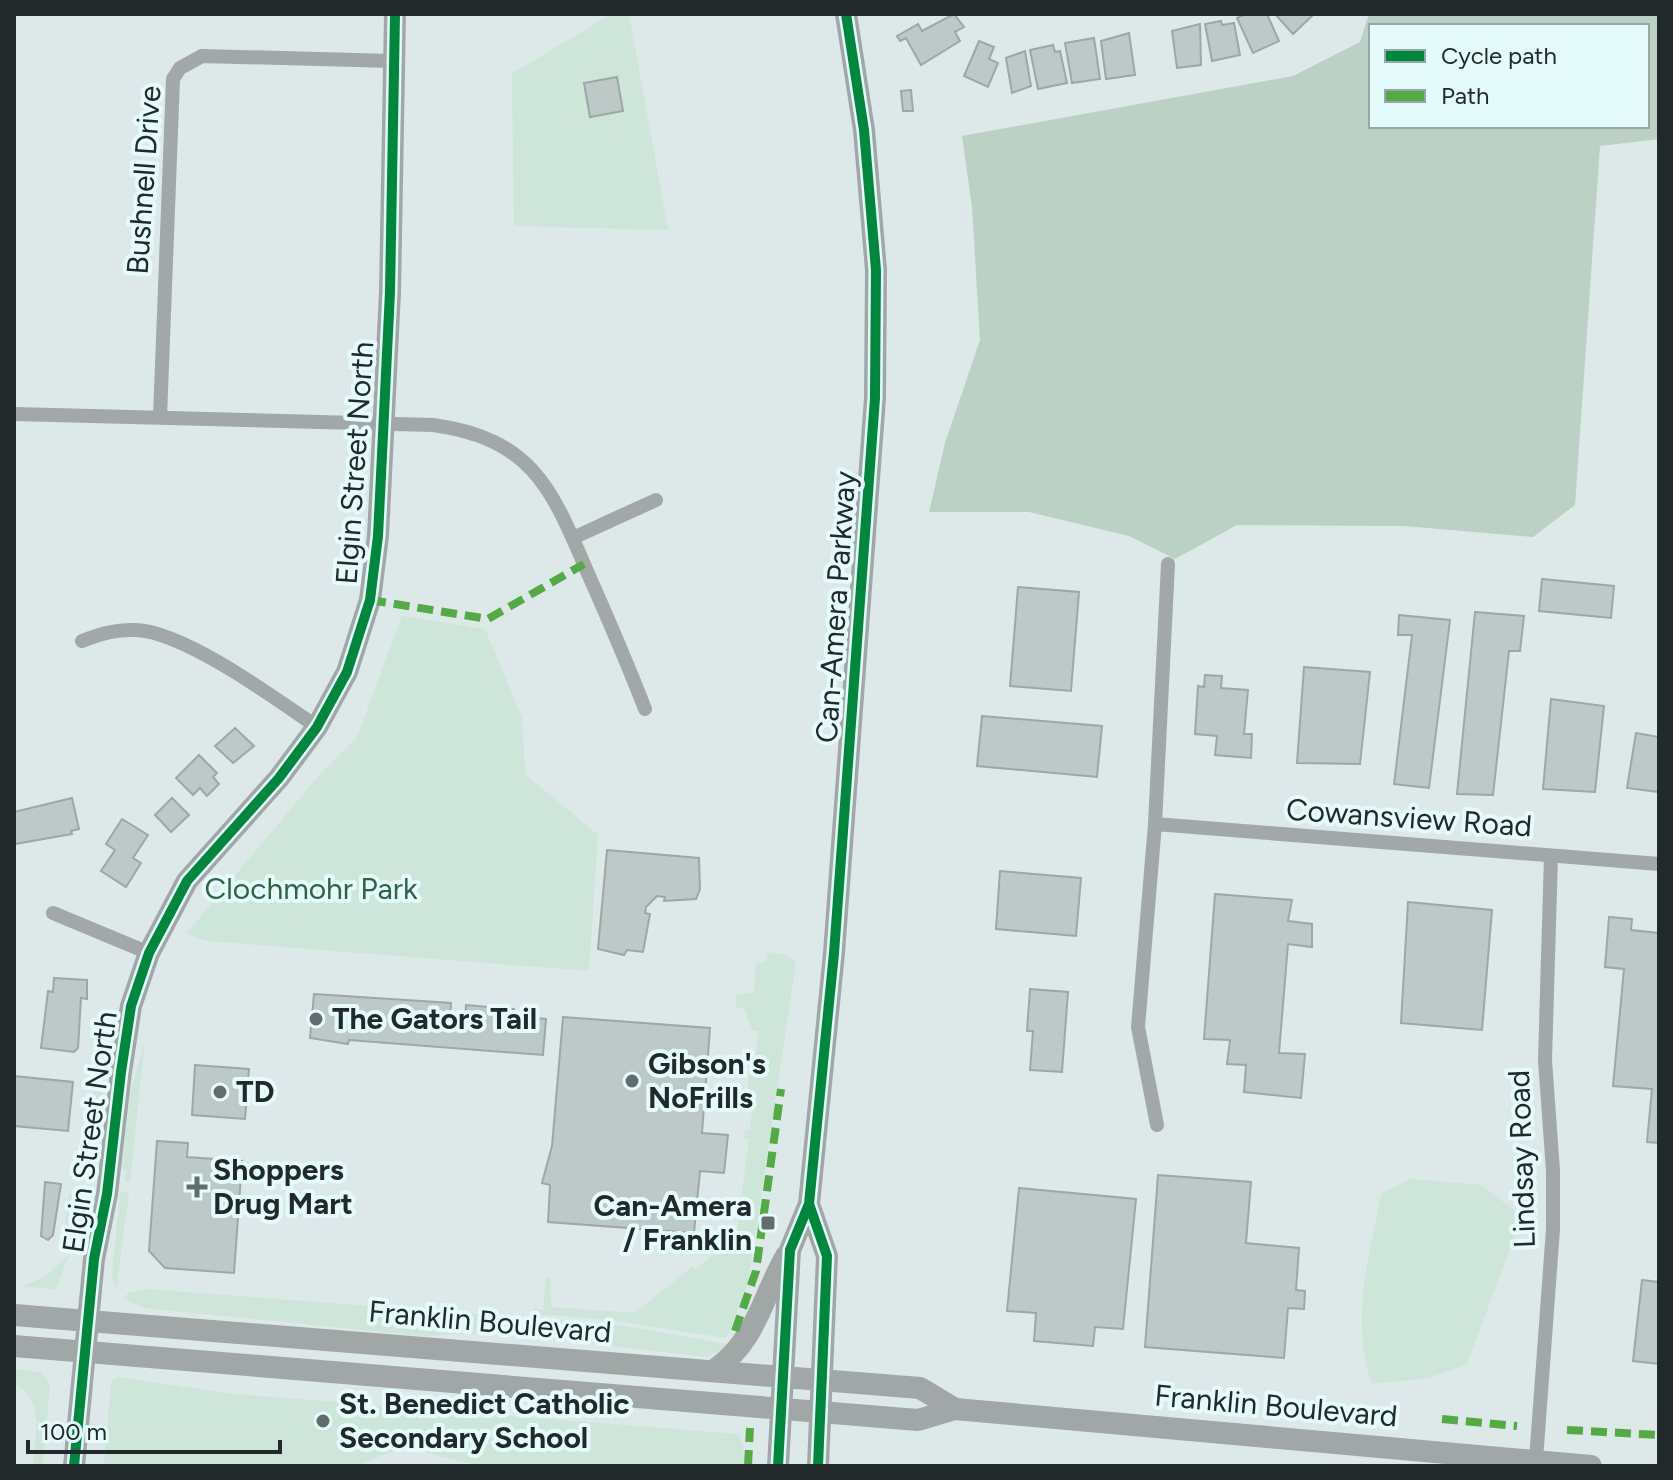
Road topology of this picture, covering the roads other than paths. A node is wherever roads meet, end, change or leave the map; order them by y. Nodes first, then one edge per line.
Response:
1 (395, 14) edge
2 (846, 14) edge
3 (393, 61) junction
4 (14, 414) edge
5 (160, 417) junction
6 (383, 423) junction
7 (656, 500) dead end
8 (575, 537) junction
9 (1168, 564) dead end
10 (82, 641) dead end
11 (645, 709) dead end
12 (317, 727) junction
13 (1155, 824) junction
14 (1551, 856) junction
15 (1659, 864) edge
16 (53, 913) dead end
17 (149, 953) junction
18 (1157, 1125) dead end
19 (809, 1204) junction
20 (790, 1250) junction
21 (14, 1315) edge
22 (88, 1321) junction
23 (14, 1346) edge
24 (85, 1352) junction
25 (713, 1371) junction
26 (782, 1377) junction
27 (820, 1380) junction
28 (781, 1408) junction
29 (955, 1409) junction
30 (819, 1411) junction
31 (1536, 1460) junction
32 (74, 1466) edge
33 (778, 1466) edge
34 (818, 1466) edge
35 (1591, 1466) edge

1 - 3 main road, Elgin Street North
2 - 19 main road, Can-Amera Parkway
3 - 5 street, Bushnell Drive
3 - 6 main road, Elgin Street North
4 - 5 street
5 - 6 street
6 - 8 street
6 - 12 main road, Elgin Street North
7 - 8 street
8 - 11 street
9 - 13 street
10 - 12 street
12 - 17 main road, Elgin Street North
13 - 14 street, Cowansview Road
13 - 18 street
14 - 15 street, Cowansview Road
14 - 31 street, Lindsay Road
16 - 17 street
17 - 22 main road, Elgin Street North
19 - 20 main road, Can-Amera Parkway
19 - 27 main road, Can-Amera Parkway
20 - 25 main road
20 - 26 main road, Can-Amera Parkway
21 - 22 main road, Franklin Boulevard
22 - 24 main road, Elgin Street North
22 - 25 main road, Franklin Boulevard
23 - 24 main road, Franklin Boulevard
24 - 28 main road, Franklin Boulevard
24 - 32 main road, Elgin Street North
25 - 26 main road, Franklin Boulevard
26 - 27 main road, Franklin Boulevard
26 - 28 main road, Can-Amera Parkway
27 - 29 main road, Franklin Boulevard
27 - 30 main road, Can-Amera Parkway
28 - 30 main road, Franklin Boulevard
28 - 33 main road, Can-Amera Parkway
29 - 30 main road, Franklin Boulevard
29 - 31 main road, Franklin Boulevard
30 - 34 main road, Can-Amera Parkway
31 - 35 main road, Franklin Boulevard

